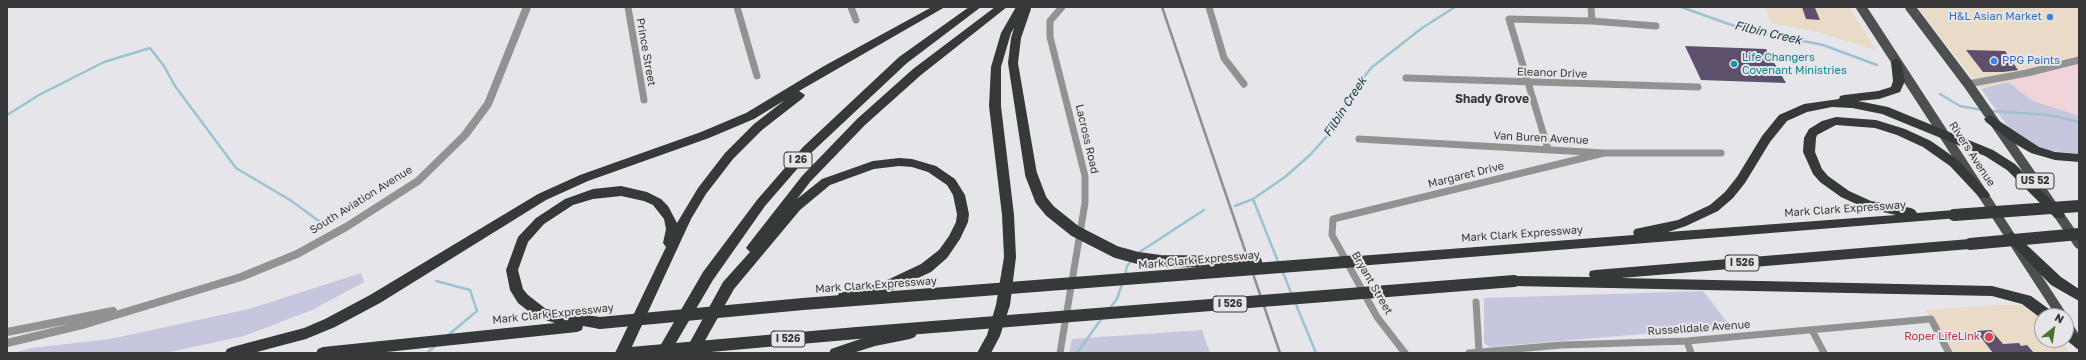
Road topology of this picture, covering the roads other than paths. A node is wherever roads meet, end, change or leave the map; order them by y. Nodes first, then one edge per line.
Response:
1 (527, 7) edge
2 (628, 7) edge
3 (737, 7) edge
4 (851, 7) edge
5 (940, 7) edge
6 (976, 7) edge
7 (1002, 7) edge
8 (1022, 7) edge
9 (1028, 7) edge
10 (1062, 7) edge
11 (1209, 7) edge
12 (1590, 7) edge
13 (1860, 7) edge
14 (1910, 7) edge
15 (856, 20) dead end
16 (1592, 21) junction
17 (1656, 26) dead end
18 (865, 49) junction
19 (2079, 60) edge
20 (1896, 62) junction
21 (757, 76) dead end
22 (1406, 78) dead end
23 (1528, 82) junction
24 (1244, 84) dead end
25 (1968, 84) junction
26 (1698, 87) dead end
27 (644, 100) dead end
28 (1818, 104) junction
29 (1990, 118) junction
30 (1943, 133) junction
31 (1359, 139) dead end
32 (1548, 150) junction
33 (1604, 153) junction
34 (1722, 153) dead end
35 (2074, 158) edge
36 (1984, 196) junction
37 (2079, 206) edge
38 (1954, 215) junction
39 (2058, 215) junction
40 (1333, 219) joint
41 (2079, 234) edge
42 (2011, 237) junction
43 (2079, 244) edge
44 (1548, 245) junction
45 (1358, 261) junction
46 (662, 267) junction
47 (1514, 281) junction
48 (728, 286) junction
49 (2079, 296) edge
50 (169, 300) junction
51 (1476, 302) dead end
52 (803, 304) junction
53 (2037, 308) edge
54 (2057, 308) edge
55 (600, 323) junction
56 (946, 327) junction
57 (1812, 330) junction
58 (7, 332) edge
59 (1687, 341) junction
60 (7, 344) edge
61 (1563, 349) edge
62 (1479, 352) edge
63 (232, 353) edge
64 (322, 353) edge
65 (622, 353) edge
66 (631, 353) edge
67 (662, 353) edge
68 (691, 353) edge
69 (836, 353) edge
70 (984, 353) edge
71 (1060, 353) edge
72 (1404, 353) edge
73 (1468, 353) edge
74 (1691, 353) edge
75 (1824, 353) edge
76 (1949, 353) edge

1 - 50 street, South Aviation Avenue
2 - 27 street, Prince Street
3 - 21 street
4 - 15 street
5 - 18 highway
6 - 67 highway, I 26
7 - 48 highway, I 26
8 - 70 highway, bridge
9 - 45 highway, bridge
10 - 71 street, Lacross Road
11 - 24 street
12 - 16 street
13 - 20 main road, Rivers Avenue
14 - 25 main road, US 52
16 - 17 street
16 - 23 street
18 - 46 highway
18 - 63 highway
19 - 25 street
20 - 28 highway
20 - 30 main road, Rivers Avenue
22 - 23 street, Eleanor Drive
23 - 26 street, Eleanor Drive
23 - 32 street
25 - 29 main road, US 52
28 - 30 highway
28 - 44 highway
29 - 35 highway
29 - 39 main road, US 52
30 - 36 main road, Rivers Avenue
30 - 39 highway
31 - 32 street, Van Buren Avenue
32 - 33 street, Van Buren Avenue
33 - 34 street, Van Buren Avenue
33 - 40 street, Margaret Drive
36 - 38 highway
36 - 42 main road, Rivers Avenue
37 - 38 highway, Mark Clark Expressway, bridge
38 - 44 highway, Mark Clark Expressway
39 - 43 main road, US 52
40 - 72 street, Bryant Street
41 - 47 highway, I 526, bridge
42 - 49 highway
42 - 54 main road, Rivers Avenue
44 - 45 highway, Mark Clark Expressway
45 - 52 highway, Mark Clark Expressway, bridge
46 - 55 highway
46 - 65 highway
47 - 53 highway
47 - 56 highway, I 526, bridge
48 - 52 highway, bridge
48 - 68 highway, I 26
50 - 58 street, South Aviation Avenue
50 - 60 street, South Aviation Avenue
51 - 62 street
52 - 55 highway, Mark Clark Expressway, bridge
55 - 64 highway, Mark Clark Expressway
56 - 66 highway, I 526, bridge
56 - 69 highway, bridge
57 - 59 street, Russelldale Avenue
57 - 75 street
57 - 76 street, Russelldale Avenue
59 - 61 street, Russelldale Avenue
59 - 74 street
61 - 62 street, Russelldale Avenue
62 - 73 street, Russelldale Avenue

